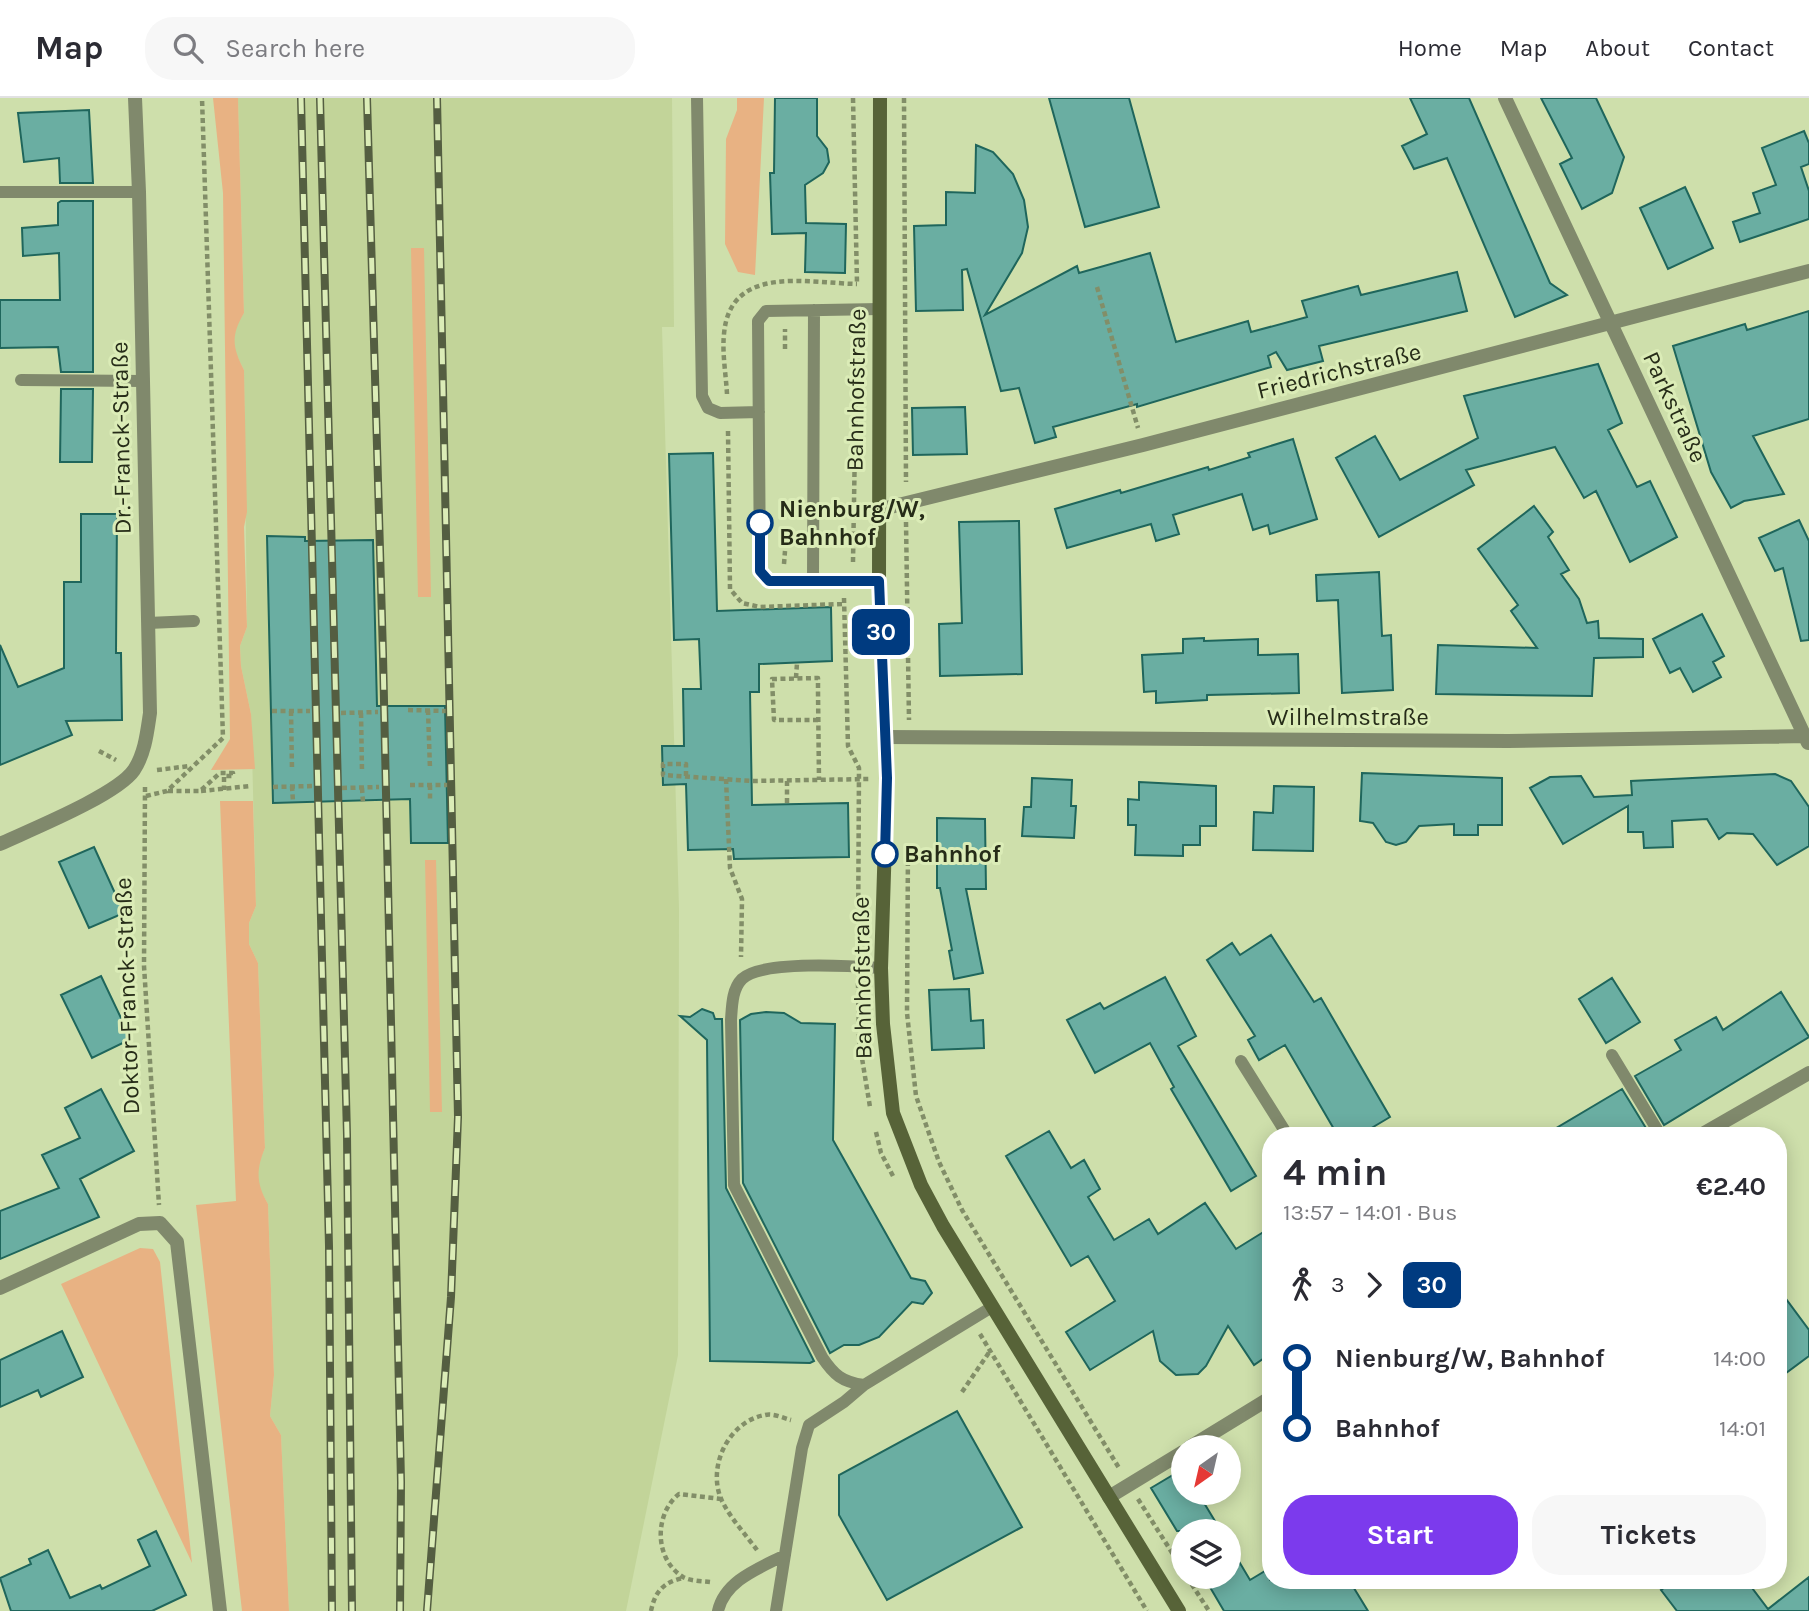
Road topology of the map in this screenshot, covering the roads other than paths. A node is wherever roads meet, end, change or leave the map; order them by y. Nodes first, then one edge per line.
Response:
1 (135, 98) edge
2 (697, 98) edge
3 (880, 98) edge
4 (1506, 98) edge
5 (0, 191) edge
6 (139, 192) junction
7 (1809, 271) edge
8 (880, 309) junction
9 (814, 310) junction
10 (1611, 324) junction
11 (21, 380) dead end
12 (143, 381) junction
13 (759, 412) junction
14 (878, 510) junction
15 (813, 581) junction
16 (879, 581) junction
17 (194, 621) dead end
18 (148, 623) junction
19 (886, 737) junction
20 (1807, 738) edge
21 (1, 840) edge
22 (881, 968) junction
23 (1612, 1055) dead end
24 (1241, 1060) dead end
25 (1809, 1073) edge
26 (1282, 1127) edge
27 (1656, 1127) edge
28 (1715, 1127) edge
29 (0, 1288) edge
30 (992, 1307) junction
31 (864, 1385) junction
32 (1262, 1403) edge
33 (1210, 1435) edge
34 (1171, 1459) edge
35 (1109, 1497) junction
36 (785, 1555) junction
37 (220, 1611) edge
38 (719, 1611) edge
39 (776, 1611) edge
40 (1179, 1611) edge

1 - 6 street, Dr.-Franck-Straße
2 - 13 lane
3 - 8 main road, Bahnhofstraße
4 - 10 street, Parkstraße
5 - 6 lane
6 - 12 street, Dr.-Franck-Straße
7 - 10 street, Friedrichstraße
8 - 9 lane
8 - 14 main road, Bahnhofstraße
9 - 13 lane
9 - 15 lane
10 - 14 street, Friedrichstraße
10 - 20 street, Parkstraße
11 - 12 lane
12 - 18 street, Dr.-Franck-Straße
13 - 15 lane
14 - 16 main road, Bahnhofstraße
15 - 16 lane
16 - 19 main road, Bahnhofstraße
17 - 18 lane
18 - 21 street, Dr.-Franck-Straße
19 - 20 street, Wilhelmstraße
19 - 22 main road, Bahnhofstraße
22 - 30 main road, Bahnhofstraße
22 - 31 lane
23 - 27 lane
24 - 26 lane
25 - 28 street
29 - 37 street
30 - 31 lane
30 - 35 main road, Bahnhofstraße
31 - 36 lane
32 - 33 street
34 - 35 street
35 - 40 main road, Bahnhofstraße
36 - 38 lane
36 - 39 lane

